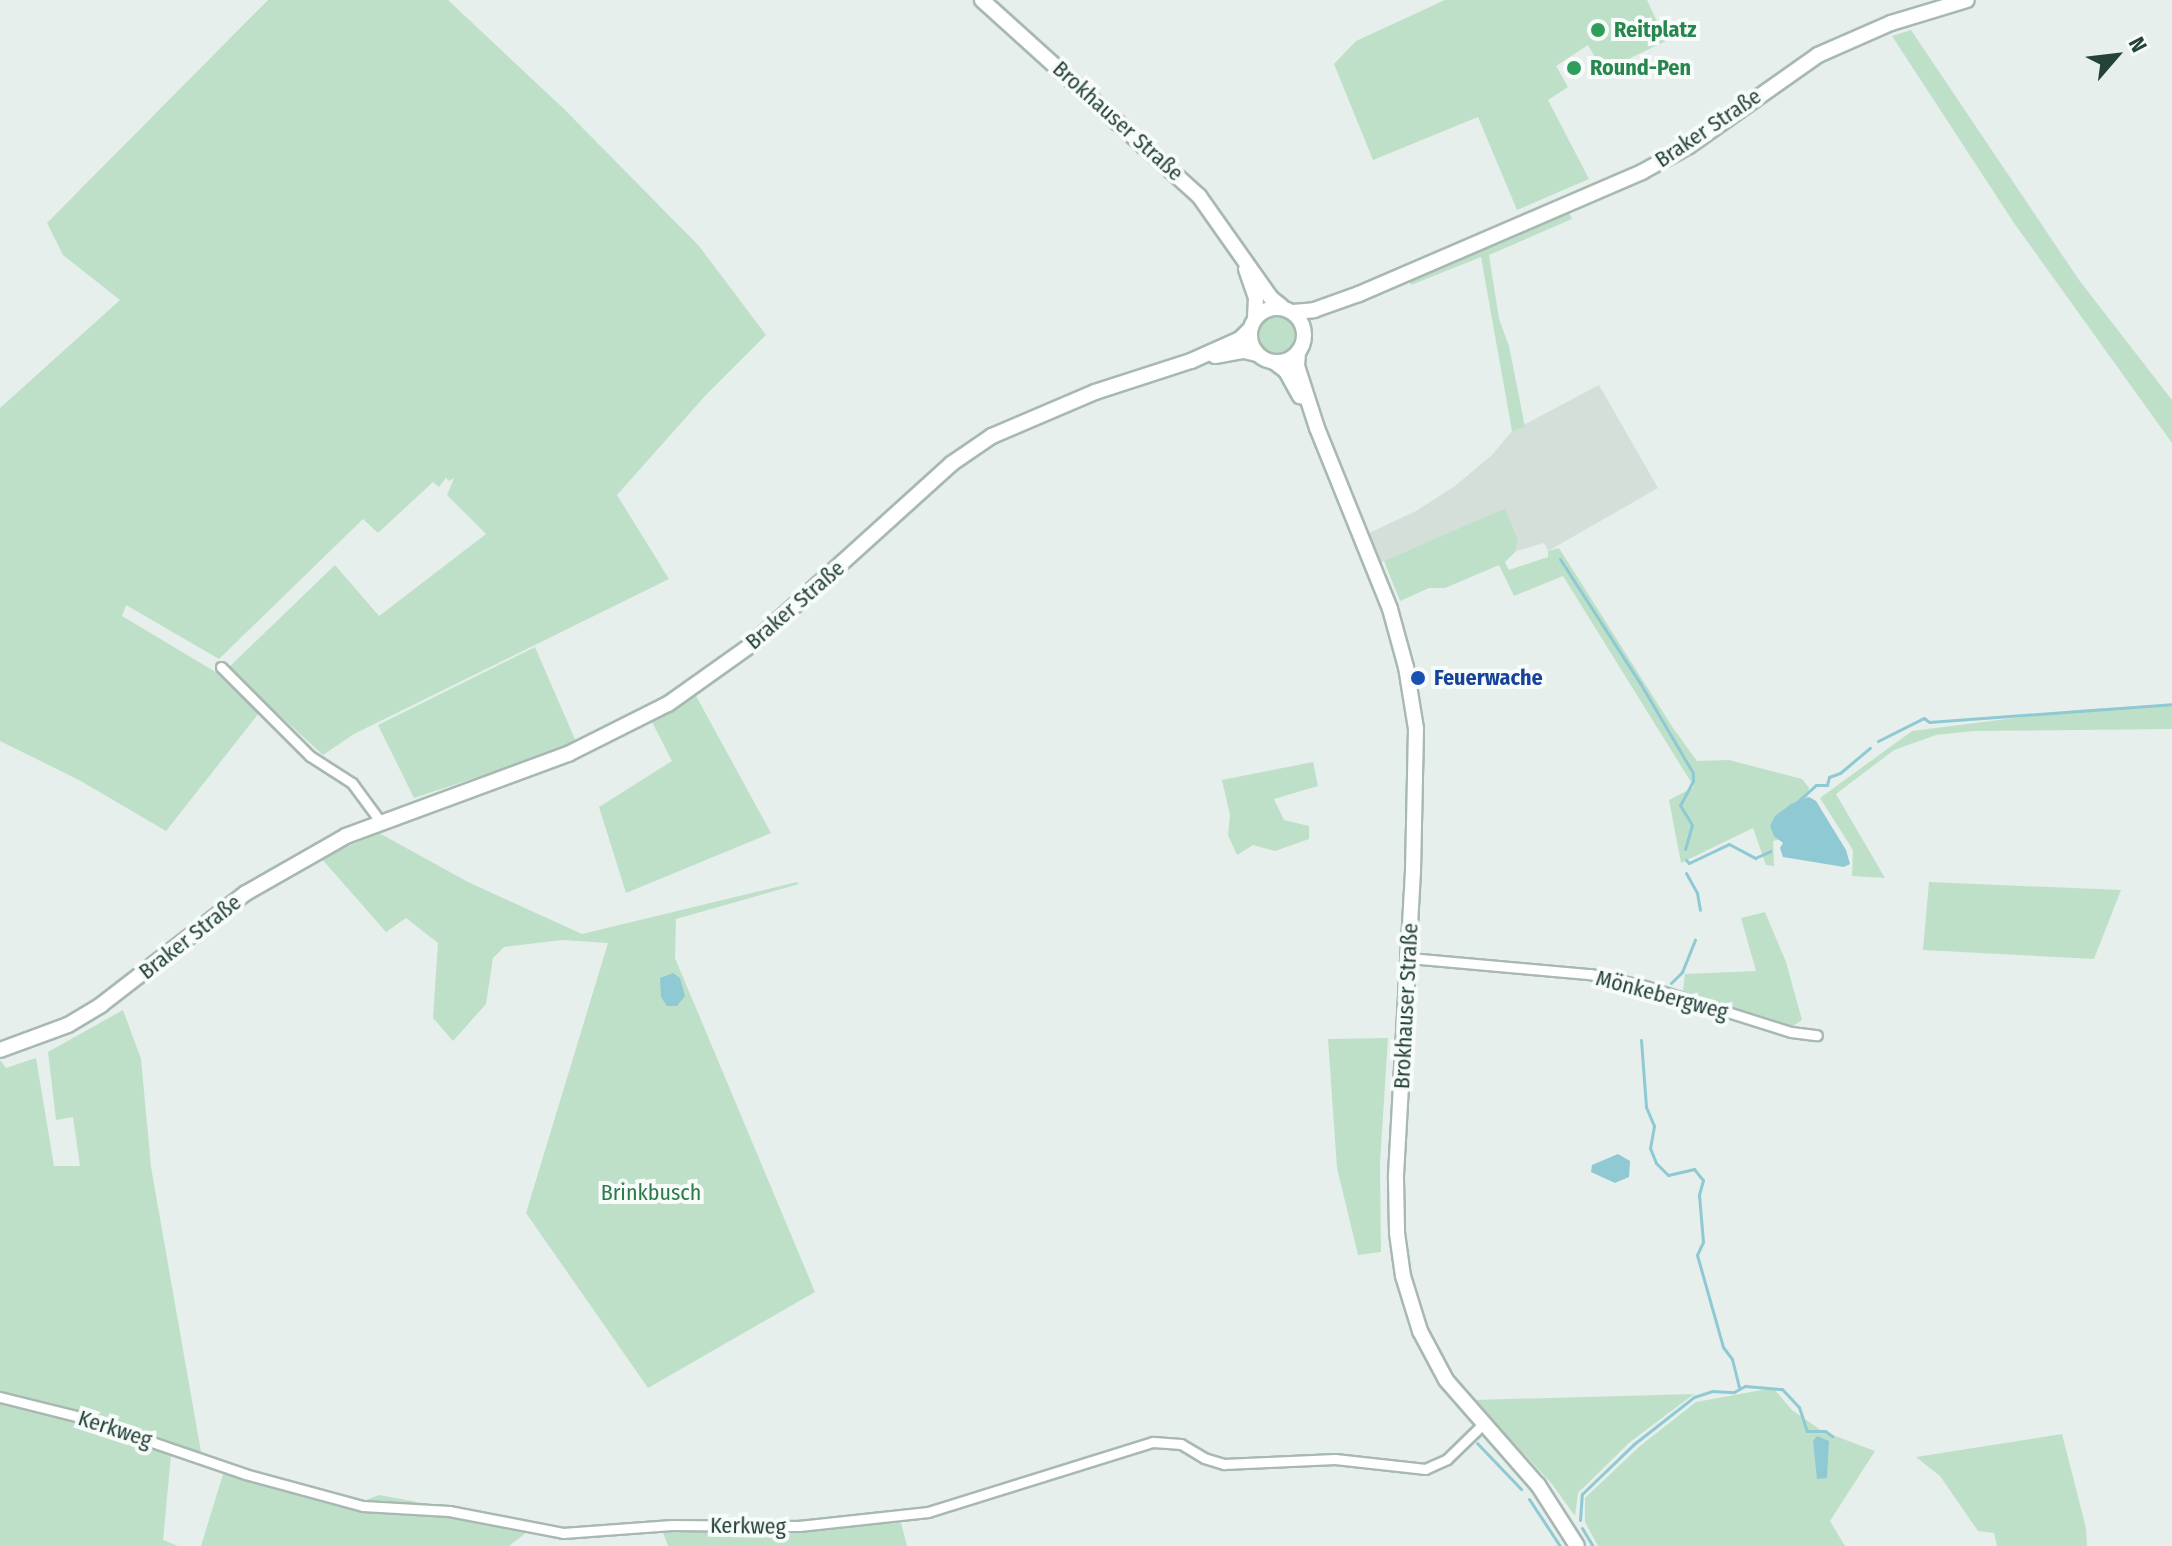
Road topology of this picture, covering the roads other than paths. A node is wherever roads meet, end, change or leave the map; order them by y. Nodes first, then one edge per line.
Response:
1 (982, 0) edge
2 (1967, 0) edge
3 (1241, 254) junction
4 (1359, 294) junction
5 (1288, 310) junction
6 (1252, 324) junction
7 (1304, 336) junction
8 (1298, 352) junction
9 (1257, 354) junction
10 (1191, 361) junction
11 (1274, 362) junction
12 (1317, 428) junction
13 (221, 667) dead end
14 (380, 821) junction
15 (1409, 958) junction
16 (1817, 1035) dead end
17 (0, 1050) edge
18 (0, 1397) edge
19 (1482, 1425) junction
20 (1577, 1546) edge

1 - 3 street, Brokhauser Straße
2 - 4 street, Braker Straße
3 - 5 street, Brokhauser Straße
3 - 6 street, Brokhauser Straße
4 - 5 street, Braker Straße
4 - 7 street, Braker Straße
5 - 6 street
5 - 7 street
6 - 9 street
6 - 10 street, Braker Straße
7 - 8 street
8 - 11 street
8 - 12 street, Brokhauser Straße
9 - 10 street, Braker Straße
9 - 11 street
10 - 14 street, Braker Straße
11 - 12 street, Brokhauser Straße
12 - 15 street, Brokhauser Straße
13 - 14 street
14 - 17 street, Braker Straße
15 - 16 street, Mönkebergweg
15 - 19 street, Brokhauser Straße
18 - 19 street, Kerkweg
19 - 20 street, Brokhauser Straße

